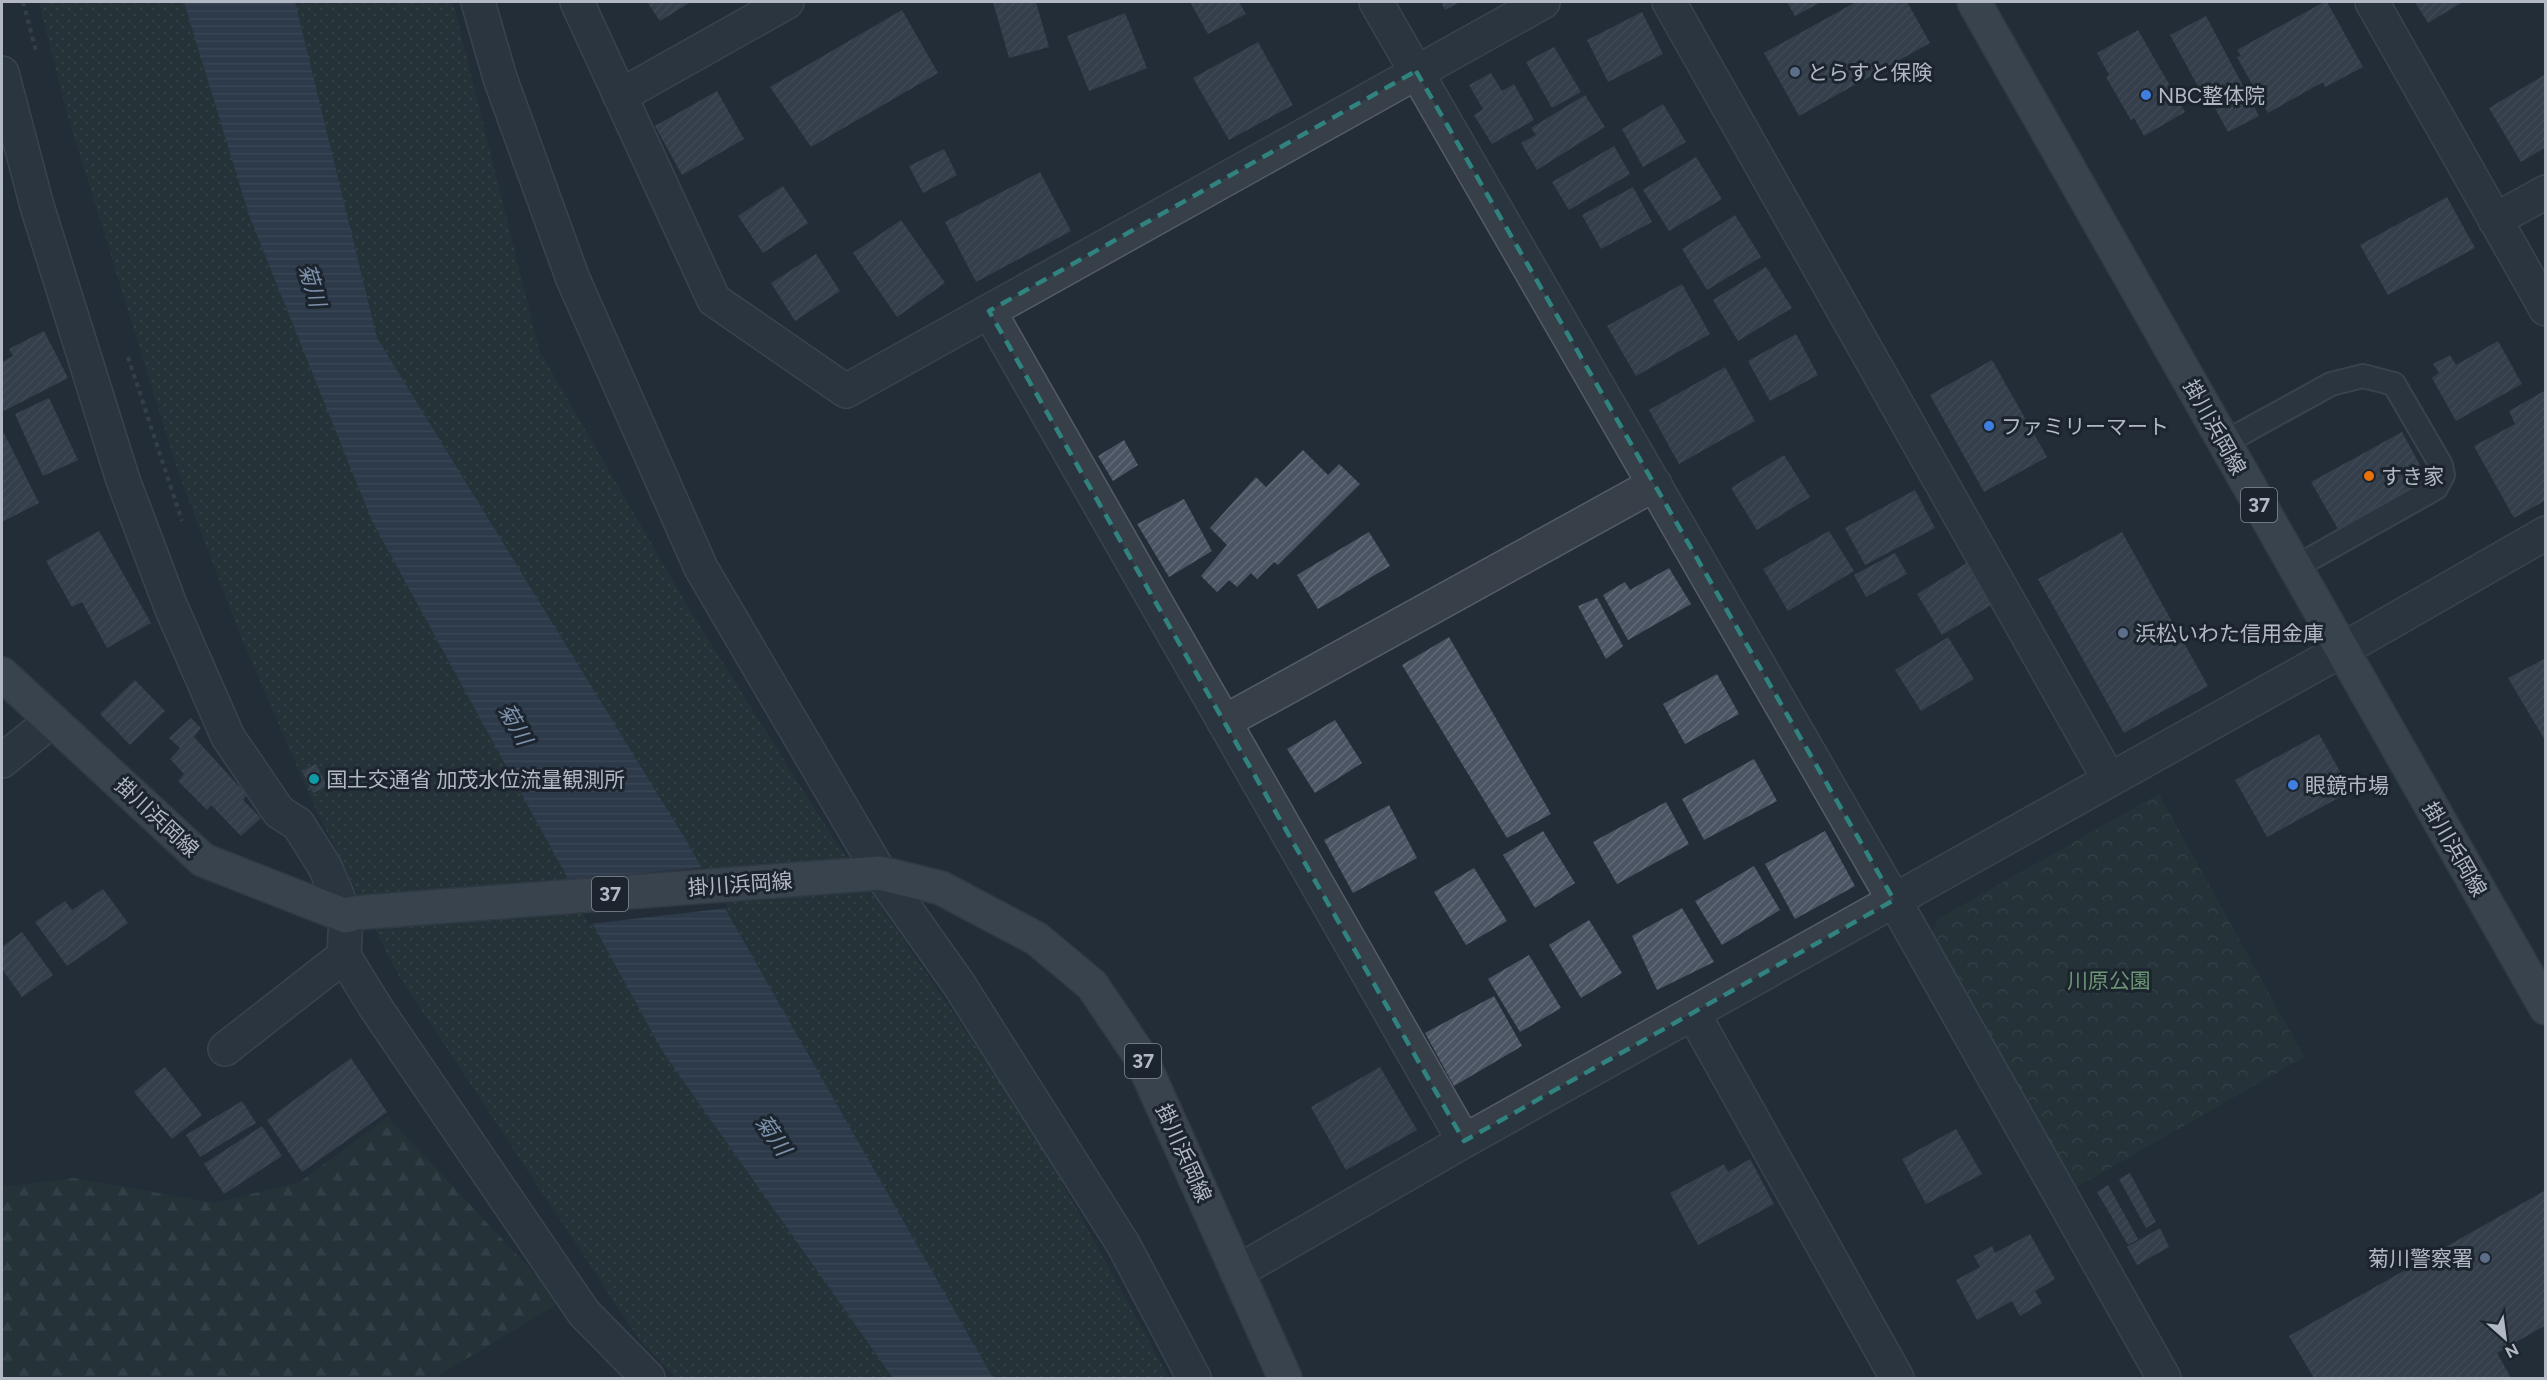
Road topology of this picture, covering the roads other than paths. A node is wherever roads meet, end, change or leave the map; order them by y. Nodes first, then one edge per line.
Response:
1 (478, 2) edge
2 (576, 2) edge
3 (787, 2) edge
4 (1376, 2) edge
5 (1543, 2) edge
6 (1669, 2) edge
7 (1974, 2) edge
8 (2372, 2) edge
9 (1416, 71) junction
10 (2, 73) edge
11 (620, 96) junction
12 (2546, 192) edge
13 (2495, 220) junction
14 (2546, 309) edge
15 (989, 311) junction
16 (2224, 443) junction
17 (1654, 484) junction
18 (2546, 533) edge
19 (2295, 568) junction
20 (2342, 650) junction
21 (2, 674) edge
22 (52, 720) junction
23 (1224, 722) junction
24 (2, 760) edge
25 (2109, 779) junction
26 (873, 874) junction
27 (1894, 900) junction
28 (350, 915) junction
29 (344, 956) junction
30 (2546, 1008) edge
31 (1693, 1013) junction
32 (225, 1049) dead end
33 (1464, 1141) junction
34 (1237, 1272) junction
35 (648, 1378) edge
36 (1194, 1378) edge
37 (1285, 1378) edge
38 (1897, 1378) edge
39 (2164, 1378) edge

1 - 26 street
2 - 11 street
3 - 11 street
4 - 9 street
5 - 9 street
6 - 25 street
7 - 16 main road, 掛川浜岡線 / 37
8 - 13 street
9 - 15 street
9 - 17 street
10 - 28 street
11 - 15 street
12 - 13 street
13 - 14 street
15 - 23 street
16 - 19 main road, 掛川浜岡線 / 37
16 - 19 lane
17 - 23 street
17 - 27 street
18 - 20 street
19 - 20 main road, 掛川浜岡線 / 37
20 - 25 street
20 - 30 main road, 掛川浜岡線 / 37
21 - 22 main road, 掛川浜岡線 / 37
22 - 24 street
22 - 28 main road, 掛川浜岡線 / 37
23 - 33 street
25 - 27 street
26 - 28 main road, 掛川浜岡線 / 37
26 - 34 main road, 掛川浜岡線 / 37
26 - 36 street
27 - 31 street
27 - 39 street
28 - 29 street
29 - 32 street
29 - 35 street
31 - 33 street
31 - 38 street
33 - 34 street
34 - 37 main road, 掛川浜岡線 / 37

